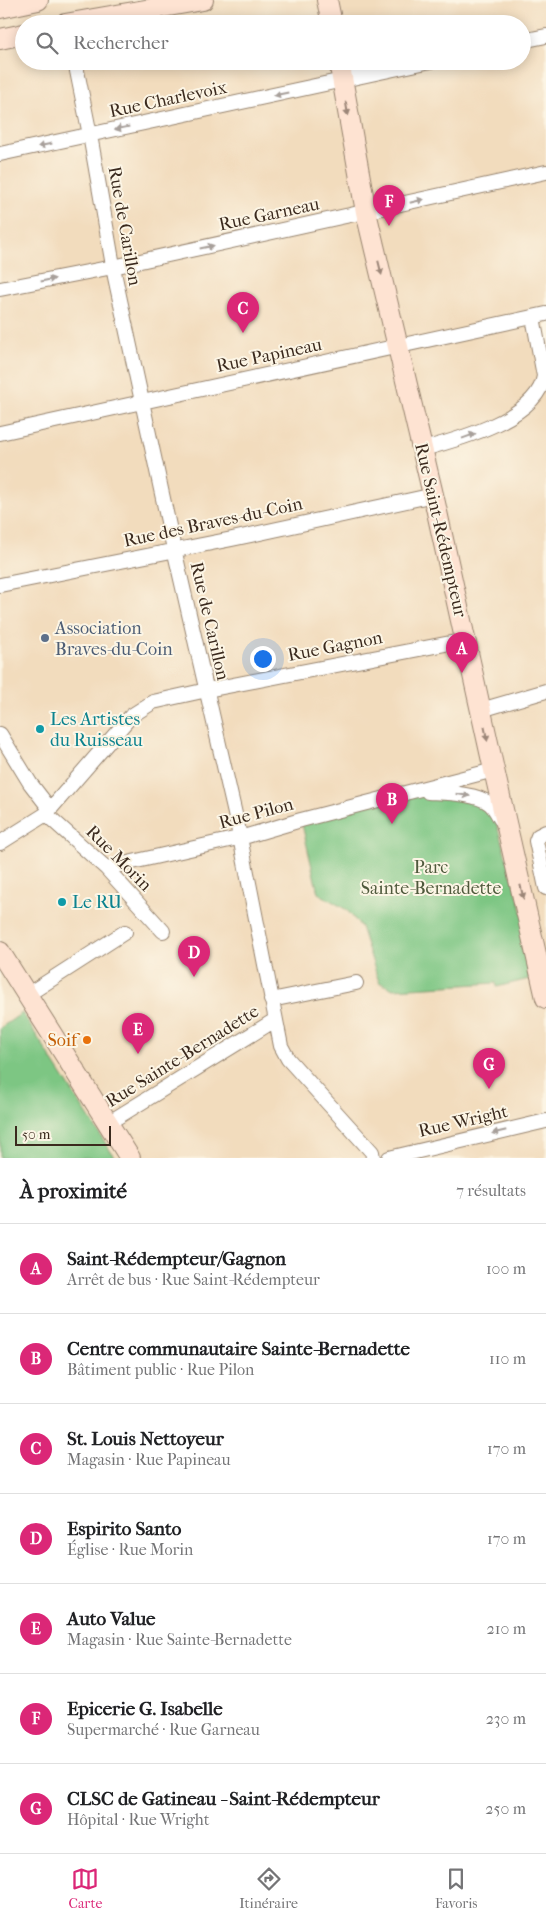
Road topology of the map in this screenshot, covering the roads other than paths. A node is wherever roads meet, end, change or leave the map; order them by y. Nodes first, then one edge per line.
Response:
1 (38, 0) edge
2 (203, 0) edge
3 (327, 0) edge
4 (0, 8) edge
5 (117, 15) edge
6 (330, 15) edge
7 (15, 36) edge
8 (546, 36) edge
9 (0, 39) edge
10 (531, 39) edge
11 (77, 70) edge
12 (340, 70) edge
13 (392, 70) edge
14 (342, 81) junction
15 (90, 135) junction
16 (0, 154) edge
17 (546, 172) edge
18 (366, 212) junction
19 (113, 268) junction
20 (0, 289) edge
21 (540, 315) edge
22 (398, 346) junction
23 (142, 402) junction
24 (0, 433) edge
25 (423, 449) junction
26 (434, 494) junction
27 (174, 550) junction
28 (0, 585) edge
29 (466, 640) junction
30 (207, 690) junction
31 (546, 691) edge
32 (481, 710) junction
33 (0, 734) edge
34 (494, 770) junction
35 (415, 791) junction
36 (48, 812) junction
37 (546, 832) edge
38 (508, 834) junction
39 (239, 838) junction
40 (0, 843) edge
41 (106, 868) junction
42 (546, 888) edge
43 (163, 931) dead end
44 (125, 932) dead end
45 (0, 952) edge
46 (356, 983) dead end
47 (545, 985) edge
48 (27, 995) junction
49 (272, 1000) junction
50 (275, 1020) junction
51 (546, 1121) edge
52 (108, 1123) junction
53 (130, 1158) edge
54 (373, 1158) edge
55 (389, 1158) edge

1 - 4 main road
2 - 5 main road
3 - 6 main road
7 - 9 main road
8 - 10 street
11 - 15 street, Rue de Carillon
12 - 14 main road, Rue Saint-Rédempteur
13 - 14 street, Rue Charlevoix
14 -> 15 street, Rue Charlevoix
14 -> 18 main road, Rue Saint-Rédempteur
15 -> 16 street, Rue Charlevoix
15 - 19 street, Rue de Carillon
18 -> 17 street, Rue Garneau
19 -> 18 street, Rue Garneau
18 -> 22 main road, Rue Saint-Rédempteur
20 -> 19 street, Rue Garneau
19 - 23 street, Rue de Carillon
21 - 22 street, Rue Papineau
25 -> 21 street
22 - 23 street, Rue Papineau
22 - 25 main road, Rue Saint-Rédempteur
23 - 24 street, Rue Papineau
23 - 27 street, Rue de Carillon
25 - 26 main road, Rue Saint-Rédempteur
26 - 27 street, Rue des Braves-du-Coin
26 - 29 main road, Rue Saint-Rédempteur
27 - 28 street, Rue des Braves-du-Coin
27 - 30 street, Rue de Carillon
29 - 30 street, Rue Gagnon
29 - 32 main road, Rue Saint-Rédempteur
30 - 36 street, Rue Gagnon
30 - 39 street, Rue de Carillon
31 - 32 street
32 -> 34 main road, Rue Saint-Rédempteur
33 - 36 street, Rue Morin
34 - 35 street, Rue Pilon
34 - 38 main road, Rue Saint-Rédempteur
35 -> 38 street, Rue Pilon
35 - 39 street, Rue Pilon
36 - 40 street, Rue Gagnon
36 - 41 street, Rue Morin
37 - 42 street
38 -> 47 main road, Rue Saint-Rédempteur
39 - 41 street, Rue Pilon
39 - 49 street, Rue de Carillon
41 - 43 street, Rue Morin
44 - 48 street
45 - 48 main road
46 - 49 street, Rue Sainte-Bernadette
48 - 52 main road
49 - 50 street, Rue de Carillon
50 - 52 street, Rue Sainte-Bernadette
50 - 54 street, Rue de Carillon
51 -> 55 street, Rue Wright
52 - 53 main road

